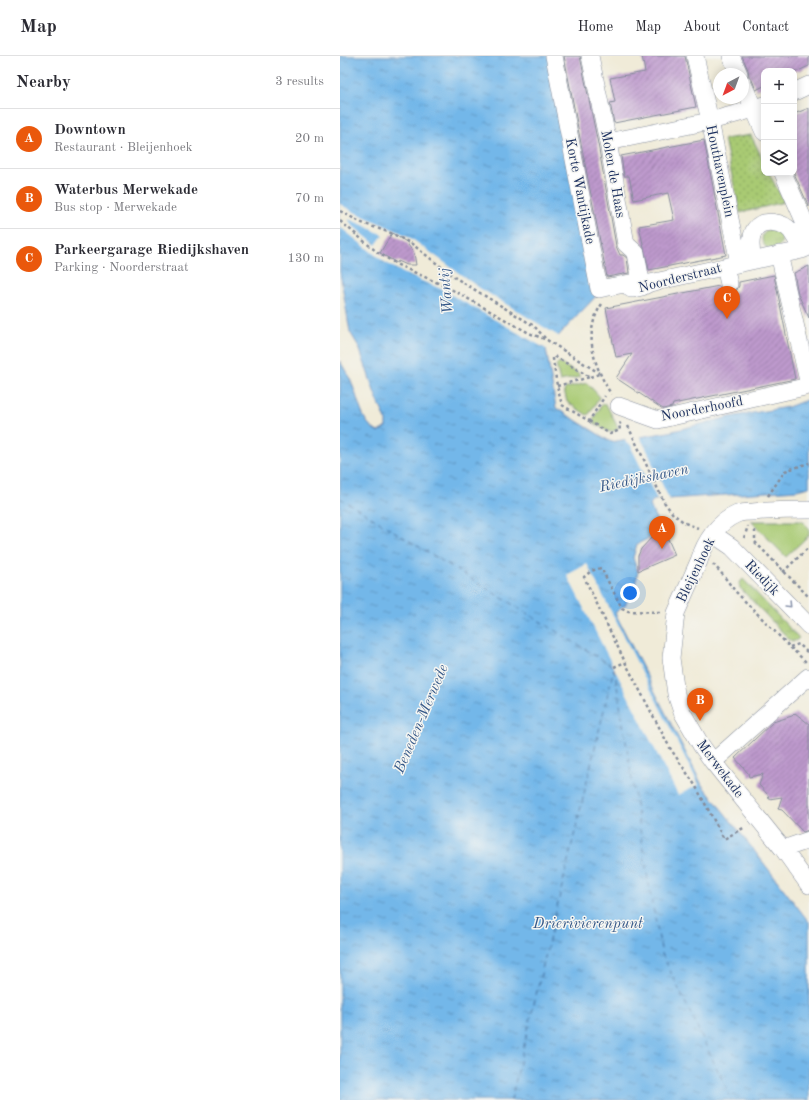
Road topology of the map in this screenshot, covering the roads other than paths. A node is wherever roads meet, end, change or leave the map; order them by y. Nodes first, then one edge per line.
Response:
1 (554, 56) edge
2 (590, 56) edge
3 (695, 56) edge
4 (731, 56) edge
5 (736, 68) edge
6 (809, 85) edge
7 (797, 91) edge
8 (749, 93) edge
9 (759, 107) edge
10 (761, 117) edge
11 (710, 121) junction
12 (608, 142) junction
13 (783, 176) edge
14 (809, 232) edge
15 (806, 249) edge
16 (779, 254) junction
17 (734, 265) junction
18 (725, 285) dead end
19 (637, 288) junction
20 (607, 297) road end
21 (809, 385) edge
22 (619, 407) road end
23 (809, 510) edge
24 (713, 534) junction
25 (676, 613) joint
26 (809, 626) edge
27 (809, 680) edge
28 (713, 762) junction
29 (809, 840) edge
30 (783, 849) junction
31 (809, 885) edge

1 - 19 street, Korte Wantijkade
2 - 12 street, Molen de Haas
3 - 11 street, Houthavenplein
4 - 5 street
6 - 7 street
8 - 9 street
9 - 10 street
9 - 11 street
11 - 12 street
11 - 17 street, Houthavenplein
12 - 19 street, Molen de Haas
13 - 14 street
15 - 16 street, Noorderstraat
15 - 17 street, Noorderstraat
16 - 17 street, Noorderstraat
16 - 21 street
17 - 18 street
17 - 19 street, Noorderstraat
19 - 20 street, Noorderstraat
21 - 22 street, Noorderhoofd
23 - 24 street, Bleijenhoek
24 - 25 street, Bleijenhoek
24 -> 26 street, Riedijk
25 - 28 street, Merwekade
27 - 28 street
28 - 30 street, Merwekade
29 - 30 street
30 - 31 street, Merwekade

